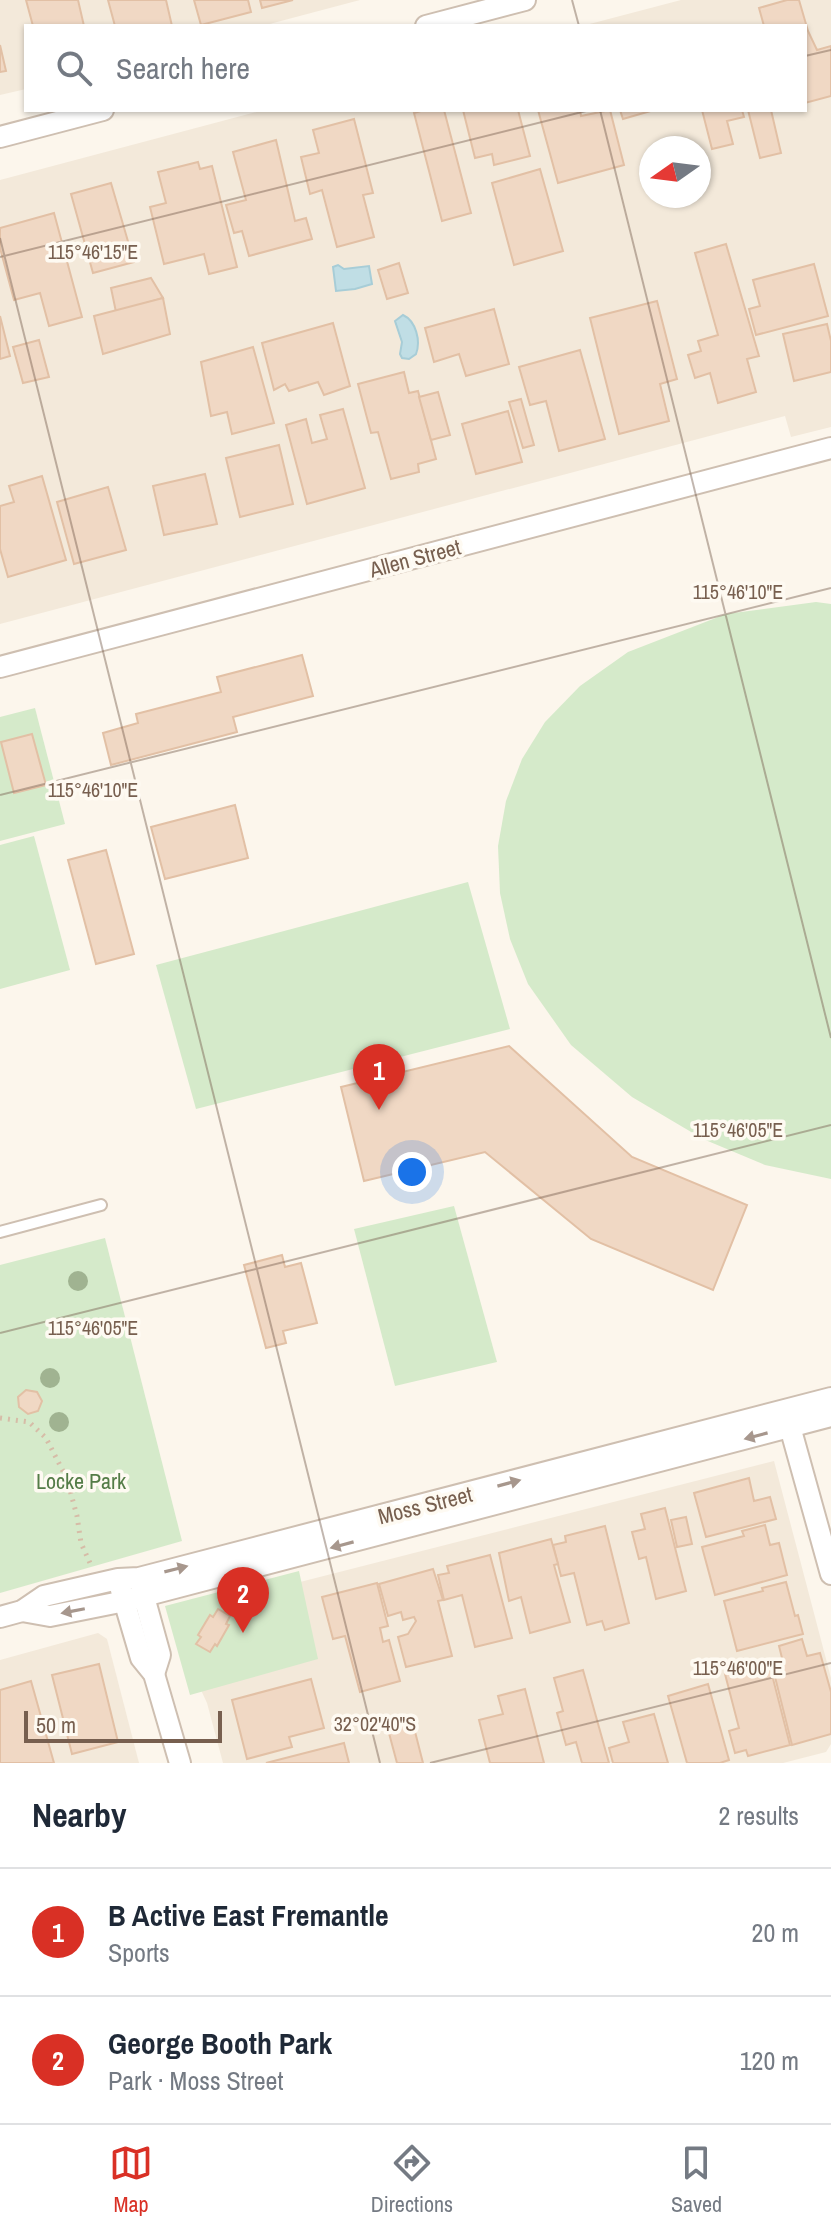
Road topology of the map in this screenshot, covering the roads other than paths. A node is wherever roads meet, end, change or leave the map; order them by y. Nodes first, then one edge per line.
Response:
1 (525, 0) edge
2 (434, 24) edge
3 (95, 112) edge
4 (0, 137) edge
5 (831, 448) edge
6 (0, 667) edge
7 (101, 1205) dead end
8 (0, 1232) edge
9 (831, 1398) edge
10 (831, 1416) edge
11 (788, 1418) junction
12 (831, 1574) edge
13 (131, 1589) junction
14 (0, 1617) edge
15 (180, 1763) edge

1 - 2 street
3 - 4 street
5 - 6 street, Allen Street
7 - 8 lane
9 - 11 street, Moss Street
10 - 11 street, Moss Street
11 - 12 street
11 - 13 street, Moss Street
13 - 14 street, Moss Street
13 - 15 street

